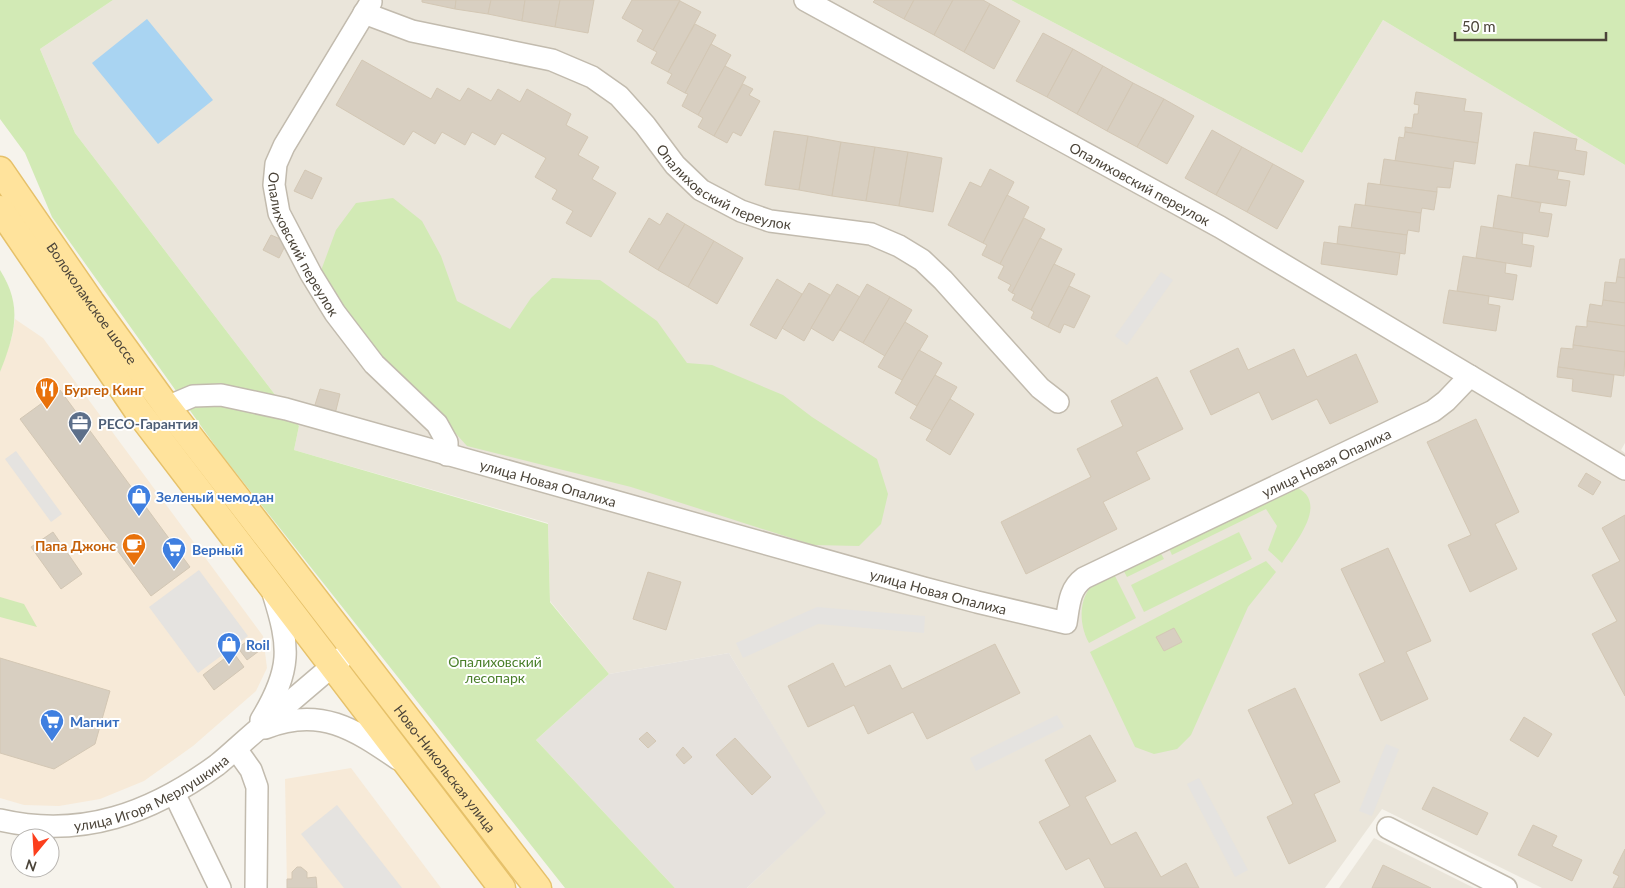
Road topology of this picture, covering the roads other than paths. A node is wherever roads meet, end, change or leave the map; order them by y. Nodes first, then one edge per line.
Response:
1 (805, 0) edge
2 (368, 6) edge
3 (0, 170) edge
4 (0, 209) edge
5 (1470, 376) junction
6 (1058, 402) dead end
7 (167, 407) junction
8 (447, 455) junction
9 (1625, 469) edge
10 (271, 587) junction
11 (353, 648) junction
12 (331, 666) junction
13 (253, 733) junction
14 (236, 749) junction
15 (406, 764) junction
16 (174, 793) junction
17 (0, 820) edge
18 (1388, 828) dead end
19 (220, 888) edge
20 (256, 888) edge
21 (502, 888) edge
22 (538, 888) edge
23 (1506, 888) edge

1 - 5 street, Опалиховский переулок
2 - 6 street, Опалиховский переулок
2 - 8 street, Опалиховский переулок
3 - 7 main road, Волоколамское шоссе
4 - 10 main road, Волоколамское шоссе
5 - 8 street, улица Новая Опалиха
5 - 9 street
7 - 8 street, улица Новая Опалиха
7 - 11 main road, Волоколамское шоссе
10 - 12 main road, Волоколамское шоссе
10 - 13 street
11 - 12 street
11 - 22 main road, Ново-Никольская улица
12 - 13 street
12 - 15 main road, Ново-Никольская улица
13 - 14 street, улица Игоря Мерлушкина
13 - 15 street
14 - 16 street, улица Игоря Мерлушкина
14 - 20 street
15 - 21 main road, Ново-Никольская улица
16 - 17 street, улица Игоря Мерлушкина
16 - 19 street
18 - 23 street

